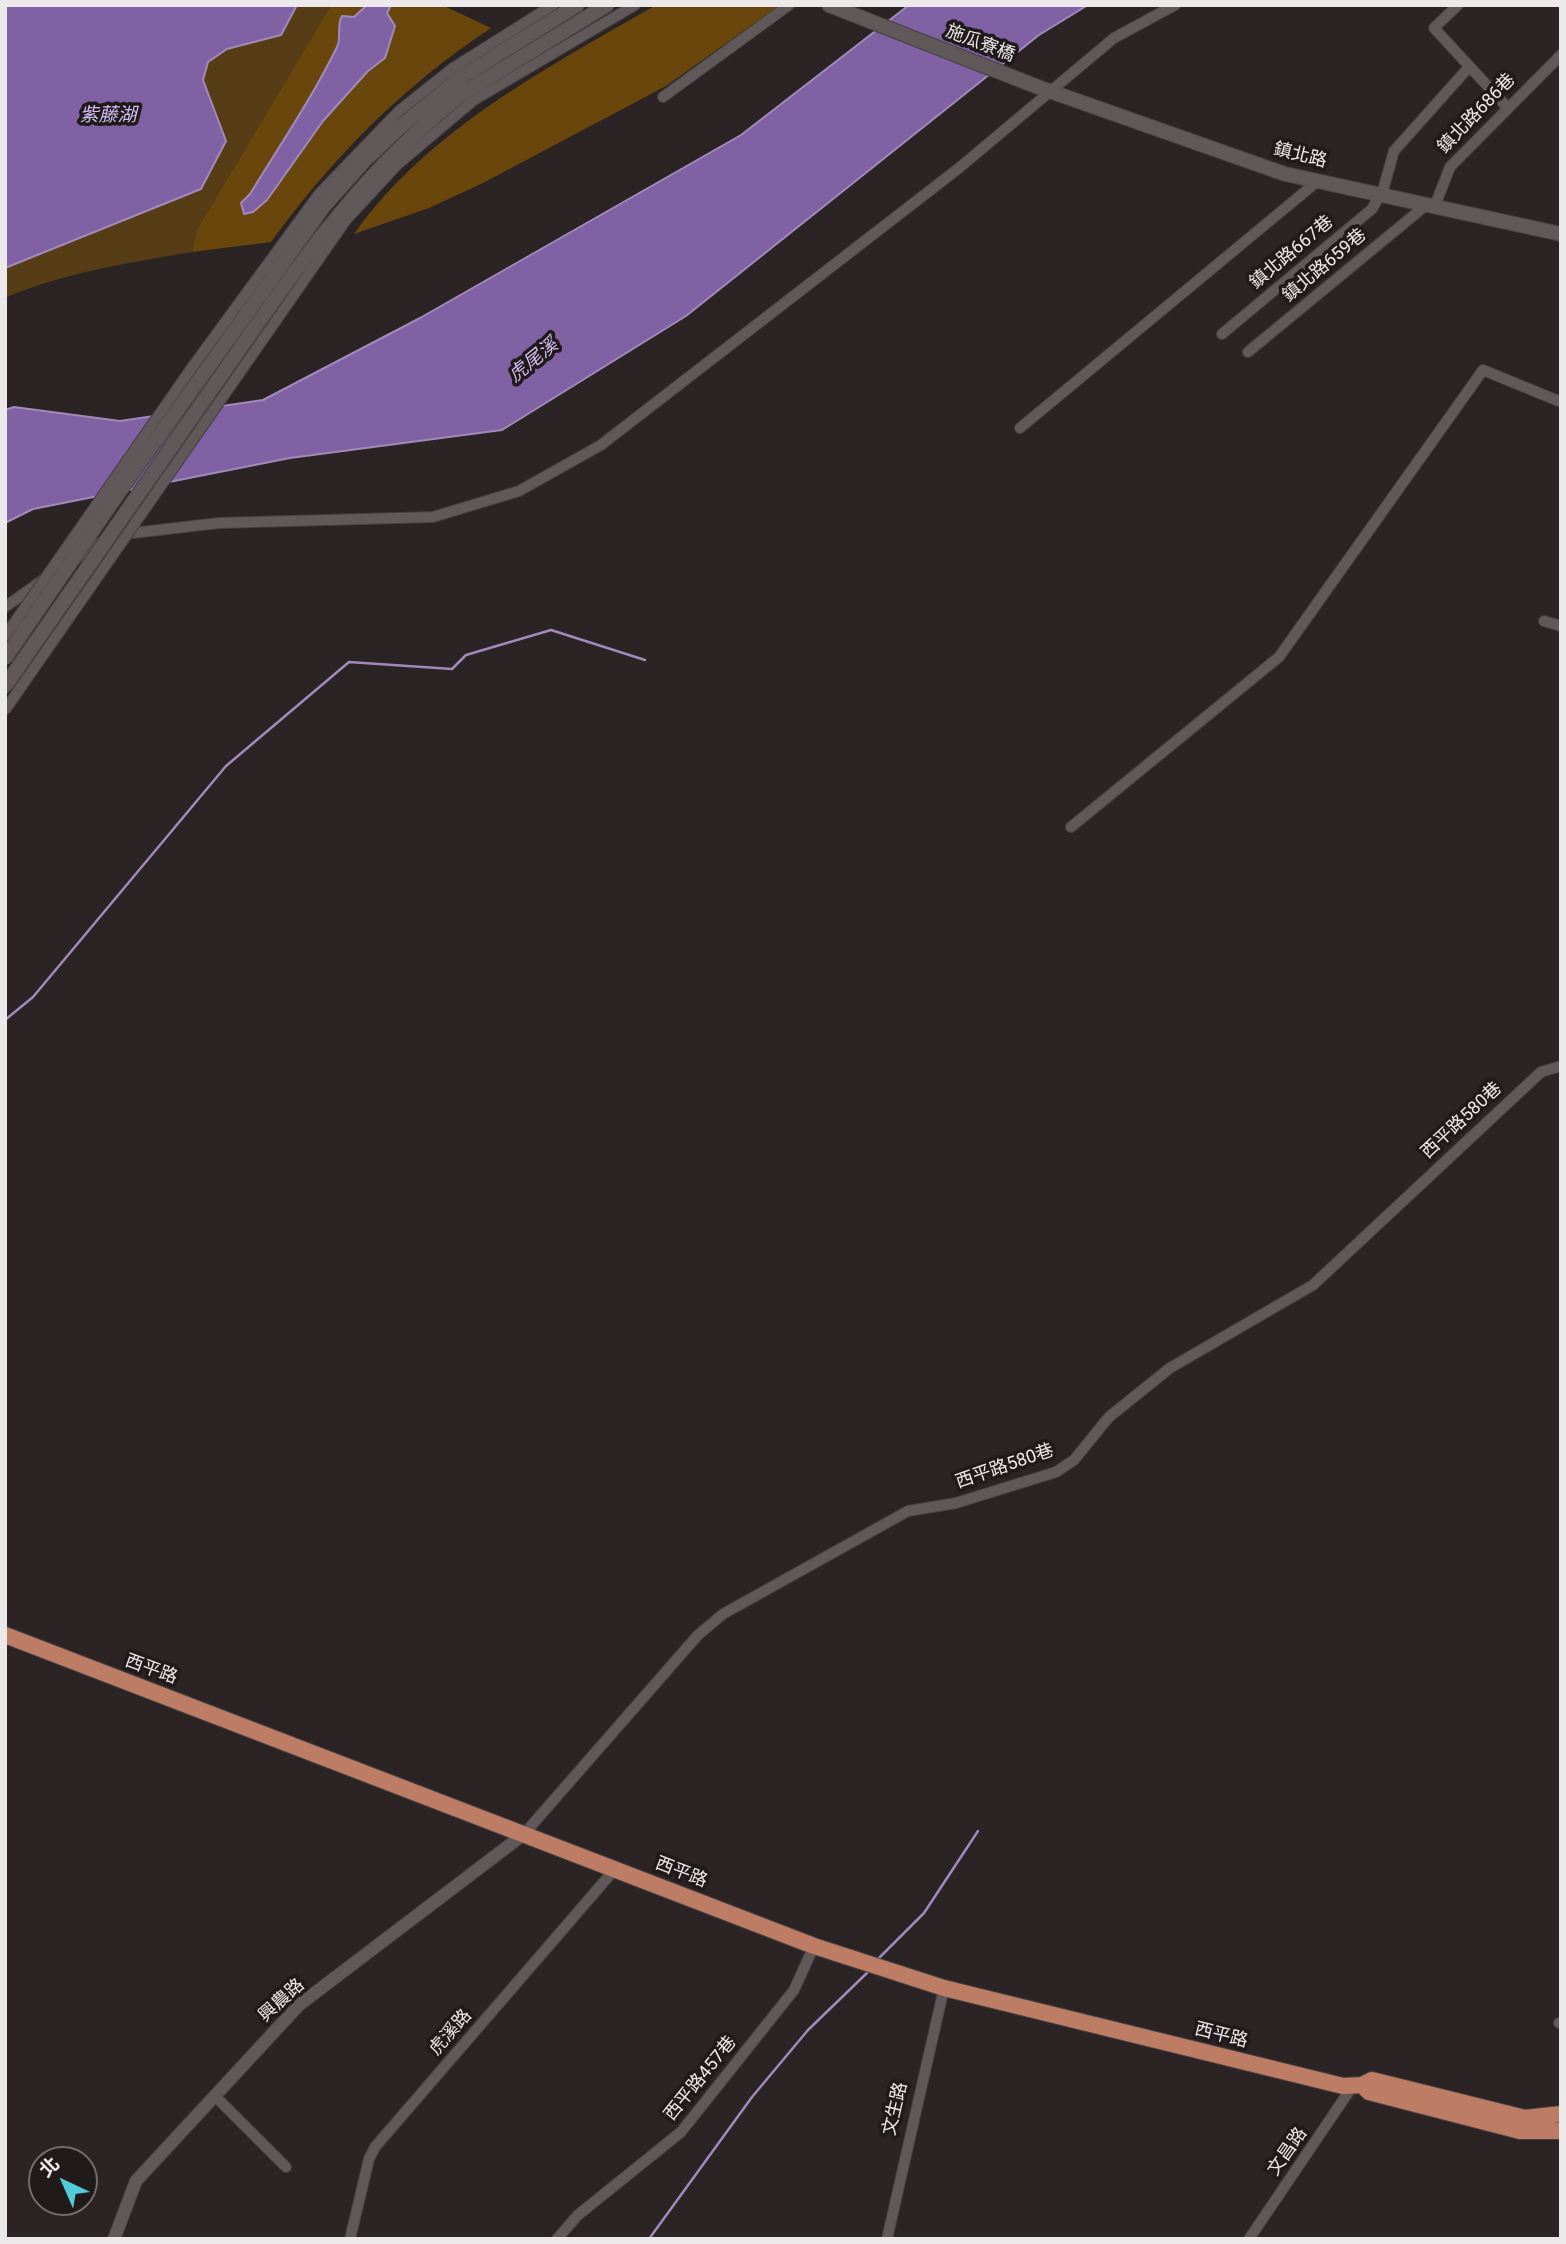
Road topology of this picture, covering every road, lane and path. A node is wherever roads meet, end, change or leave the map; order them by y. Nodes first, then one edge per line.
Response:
1 (554, 5) edge
2 (577, 5) edge
3 (607, 5) edge
4 (635, 5) edge
5 (789, 5) edge
6 (829, 5) edge
7 (1175, 5) edge
8 (1458, 5) edge
9 (1561, 55) edge
10 (1469, 67) junction
11 (464, 84) junction
12 (1043, 89) junction
13 (663, 97) dead end
14 (1507, 107) junction
15 (1319, 180) junction
16 (1380, 195) junction
17 (1429, 207) junction
18 (1561, 234) edge
19 (1222, 334) dead end
20 (1248, 352) dead end
21 (1561, 402) edge
22 (1020, 428) dead end
23 (5, 607) edge
24 (1544, 621) dead end
25 (1561, 626) edge
26 (5, 636) edge
27 (5, 658) edge
28 (5, 686) edge
29 (5, 710) edge
30 (1071, 827) dead end
31 (1561, 1066) edge
32 (5, 1635) edge
33 (524, 1834) junction
34 (615, 1869) junction
35 (814, 1946) junction
36 (944, 1988) junction
37 (1358, 2085) junction
38 (215, 2096) junction
39 (1561, 2114) edge
40 (1561, 2131) edge
41 (286, 2167) dead end
42 (114, 2239) edge
43 (350, 2239) edge
44 (557, 2239) edge
45 (887, 2239) edge
46 (1249, 2239) edge

1 - 11 street
2 - 11 main road
3 - 11 main road
4 - 11 street
5 - 13 street
6 - 12 main road, 施瓜寮橋
7 - 12 street
8 - 10 street
9 - 14 street, 鎮北路686巷
10 - 14 street
10 - 16 street
11 - 26 street, bridge
11 - 27 main road, bridge
11 - 28 main road, bridge
11 - 29 street, bridge
12 - 15 main road, 鎮北路
12 - 23 street
14 - 17 street, 鎮北路686巷
15 - 16 main road, 鎮北路
15 - 22 street
16 - 17 main road, 鎮北路
16 - 19 street, 鎮北路667巷
17 - 18 main road, 鎮北路
17 - 20 street, 鎮北路659巷
21 - 30 street
24 - 25 street
31 - 33 street, 西平路580巷
32 - 33 main road, 西平路
33 - 34 main road, 西平路
33 - 38 street, 興農路
34 - 35 main road, 西平路
34 - 43 street, 虎溪路
35 - 36 main road, 西平路
35 - 44 street, 西平路457巷
36 - 37 main road, 西平路
36 - 45 street, 文生路
37 - 39 main road, 西平路
37 - 40 main road, 西平路
37 - 46 street, 文昌路
38 - 41 street
38 - 42 street, 興農路

